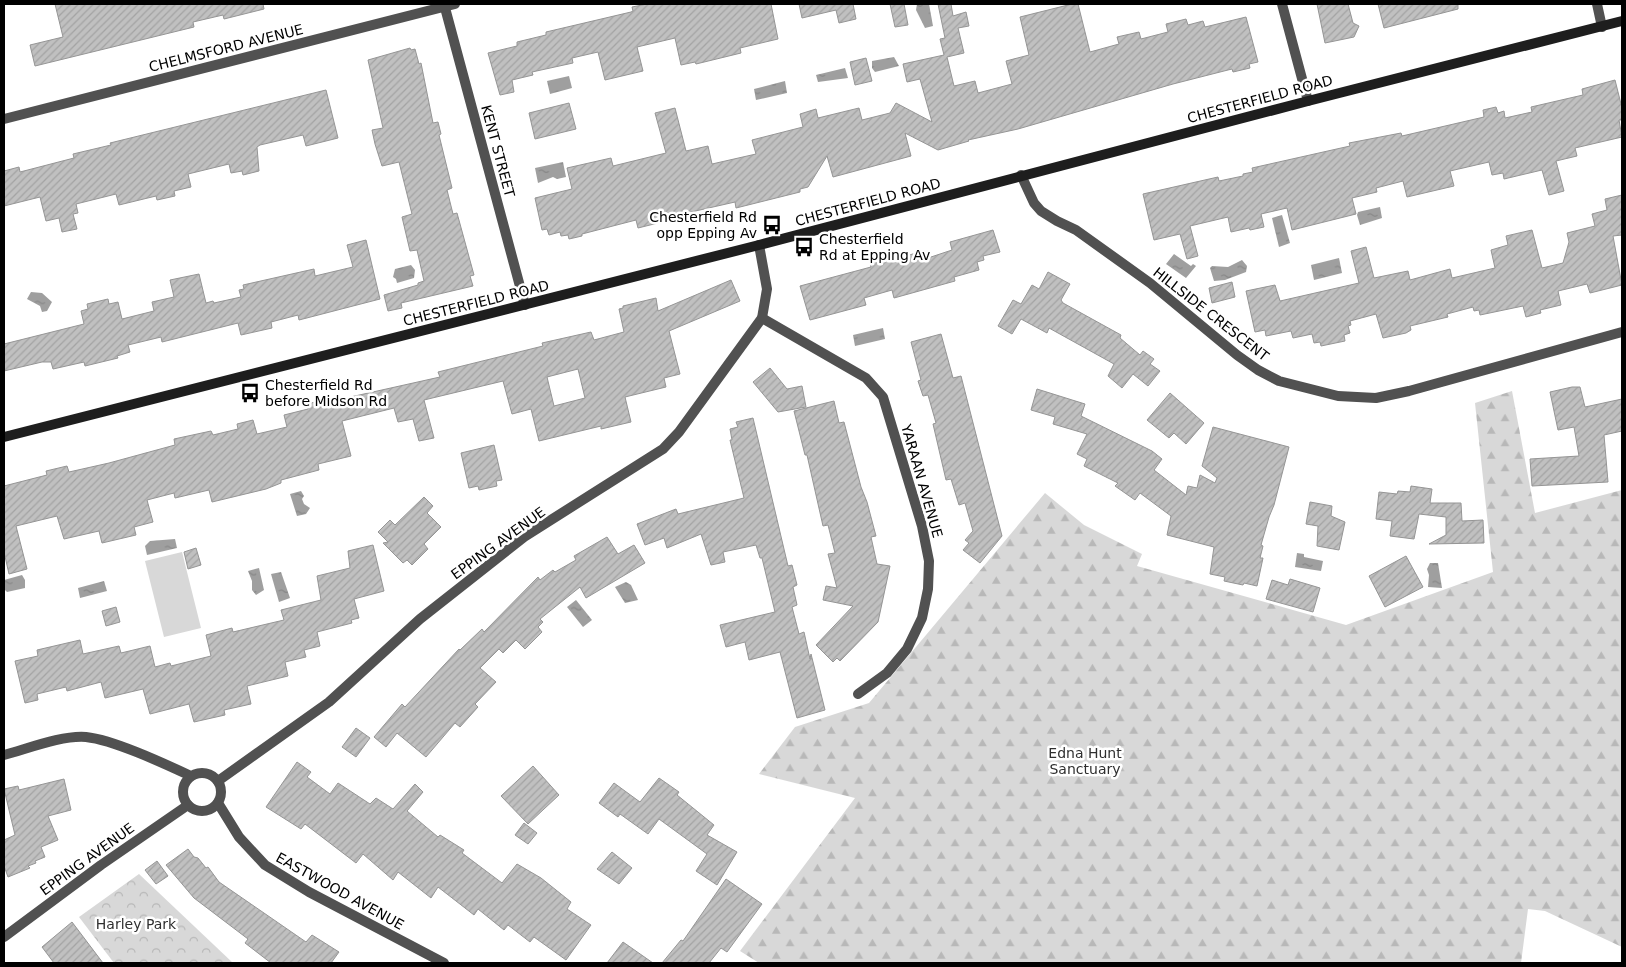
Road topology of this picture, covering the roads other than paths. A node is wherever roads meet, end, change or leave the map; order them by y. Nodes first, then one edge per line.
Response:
1 (455, 4) edge
2 (1282, 4) edge
3 (1598, 4) edge
4 (444, 5) edge
5 (1622, 22) edge
6 (1602, 27) junction
7 (1308, 101) junction
8 (4, 119) edge
9 (1021, 176) junction
10 (759, 245) junction
11 (525, 305) junction
12 (762, 318) junction
13 (1622, 332) edge
14 (4, 437) edge
15 (858, 694) dead end
16 (4, 754) edge
17 (191, 776) junction
18 (218, 781) junction
19 (218, 803) junction
20 (188, 805) junction
21 (4, 937) edge
22 (444, 963) edge

1 - 4 street, CHELMSFORD AVENUE
2 - 7 street
3 - 6 street
4 - 8 street, CHELMSFORD AVENUE
4 - 11 street, KENT STREET
5 - 6 street, CHESTERFIELD ROAD
6 - 7 street, CHESTERFIELD ROAD
7 - 9 street, CHESTERFIELD ROAD
9 - 10 street, CHESTERFIELD ROAD
9 - 13 street, HILLSIDE CRESCENT
10 - 11 street, CHESTERFIELD ROAD
10 - 12 street, EPPING AVENUE
11 - 14 street, CHESTERFIELD ROAD
12 - 15 street, YARAAN AVENUE
12 - 18 street, EPPING AVENUE
16 - 17 street
17 - 18 street
17 - 20 street
18 - 19 street
19 - 20 street
19 - 22 street, EASTWOOD AVENUE
20 - 21 street, EPPING AVENUE

